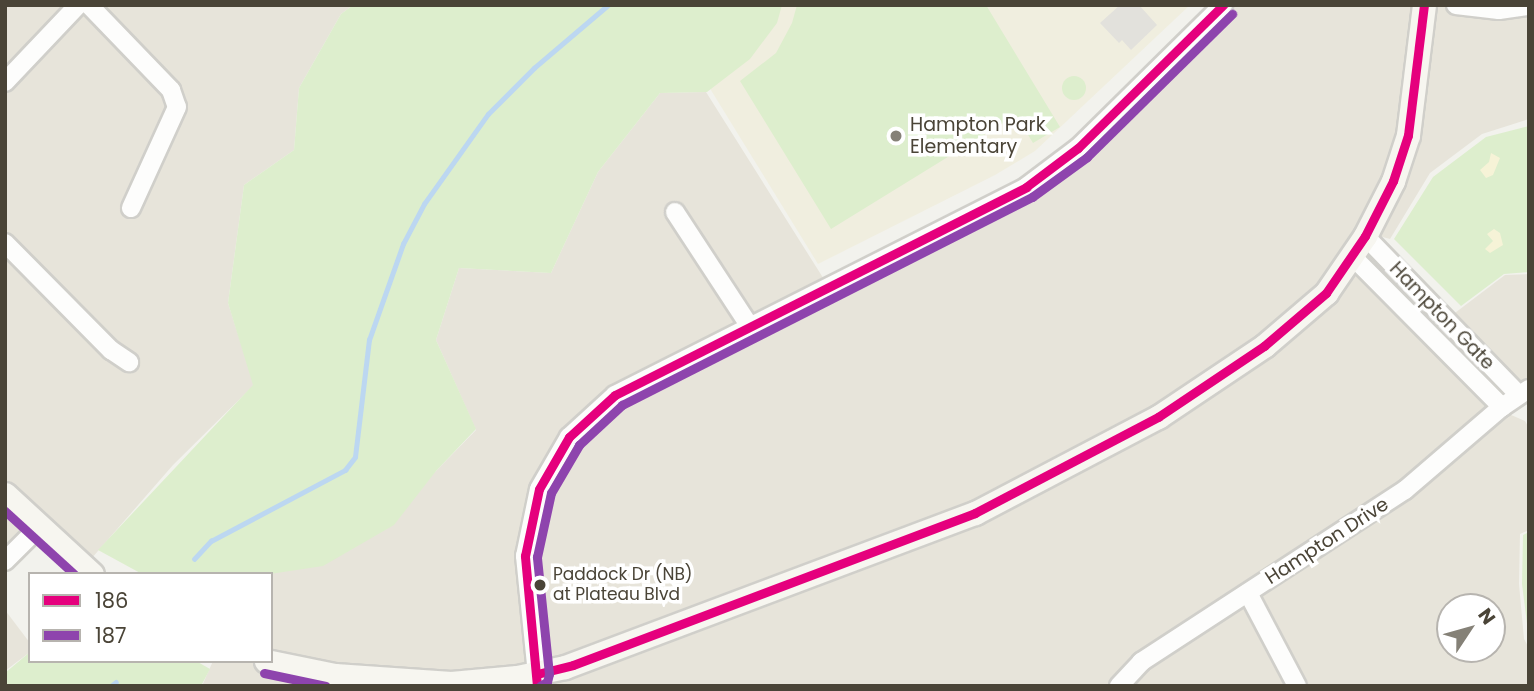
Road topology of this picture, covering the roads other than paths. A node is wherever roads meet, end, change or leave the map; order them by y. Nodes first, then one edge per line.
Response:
1 (78, 5) edge
2 (89, 5) edge
3 (1223, 5) edge
4 (1424, 5) edge
5 (1456, 5) edge
6 (1529, 6) edge
7 (5, 82) edge
8 (131, 208) dead end
9 (675, 212) dead end
10 (1365, 236) junction
11 (5, 243) edge
12 (1352, 256) junction
13 (751, 328) junction
14 (129, 362) dead end
15 (1524, 392) edge
16 (1502, 407) junction
17 (5, 494) edge
18 (39, 527) junction
19 (5, 561) edge
20 (90, 572) edge
21 (1248, 593) junction
22 (273, 662) edge
23 (537, 680) edge
24 (1119, 686) edge
25 (1297, 686) edge

1 - 7 street
2 - 8 street
3 - 13 street
4 - 10 street
5 - 6 street
9 - 13 street
10 - 12 street
10 - 15 street, Hampton Gate
11 - 14 street
12 - 16 street, Hampton Gate
12 - 23 street
13 - 23 street
15 - 16 street, Hampton Drive
16 - 21 street, Hampton Drive
17 - 18 street
18 - 19 street
18 - 20 street
21 - 24 street, Hampton Drive
21 - 25 street
22 - 23 street

